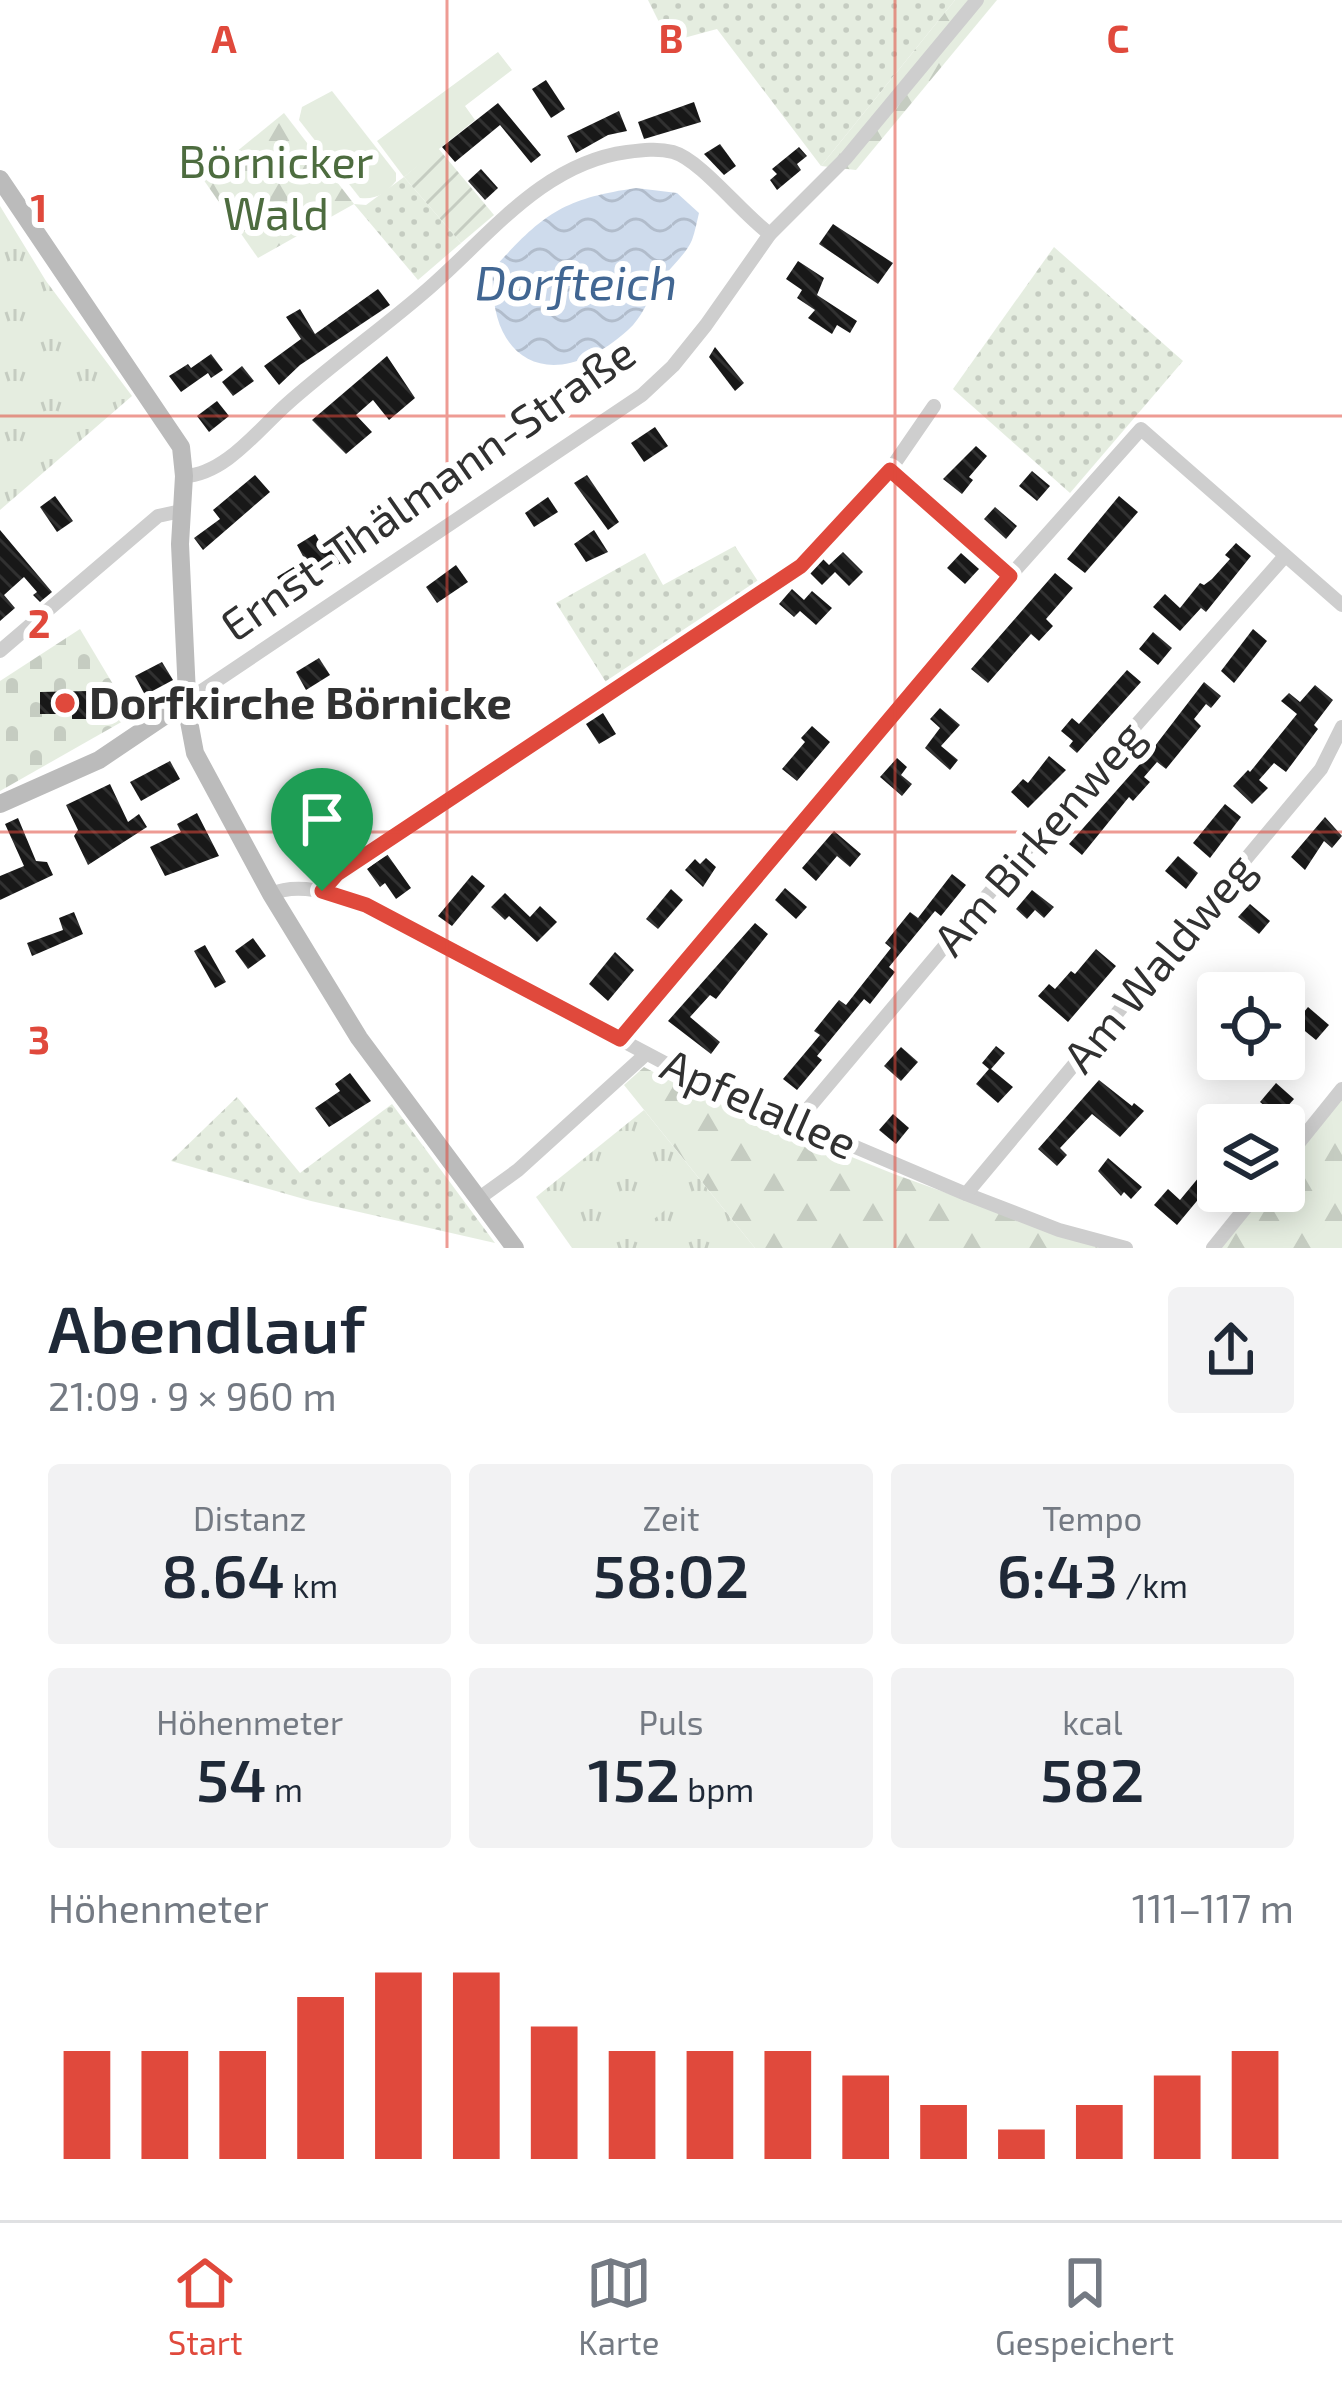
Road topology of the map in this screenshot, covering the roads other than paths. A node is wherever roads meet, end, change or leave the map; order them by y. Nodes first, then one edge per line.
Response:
1 (977, 0) edge
2 (0, 179) edge
3 (770, 234) junction
4 (934, 406) dead end
5 (890, 470) junction
6 (184, 476) junction
7 (169, 512) junction
8 (1285, 556) junction
9 (1010, 576) junction
10 (1342, 605) edge
11 (0, 651) edge
12 (188, 700) junction
13 (1342, 727) edge
14 (0, 804) edge
15 (322, 891) junction
16 (271, 894) junction
17 (620, 1039) junction
18 (646, 1054) junction
19 (1342, 1089) edge
20 (796, 1123) junction
21 (1305, 1135) edge
22 (966, 1194) junction
23 (478, 1199) junction
24 (1242, 1212) edge
25 (515, 1248) edge
26 (1126, 1248) edge
27 (1213, 1248) edge

1 - 3 street, Ernst-Thälmann-Straße
2 - 6 main road
3 - 6 street
3 - 12 street, Ernst-Thälmann-Straße
4 - 5 street
5 - 9 street
5 - 15 street
6 - 7 main road
7 - 11 street
7 - 12 main road
8 - 9 street
8 - 10 street
8 - 20 street, Am Birkenweg
9 - 17 street
12 - 14 main road, Ernst-Thälmann-Straße
12 - 16 main road
13 - 22 street, Am Waldweg
15 - 16 street, Apfelallee
15 - 17 street, Apfelallee
16 - 23 main road
17 - 18 street, Apfelallee
18 - 20 street, Apfelallee
18 - 23 street
19 - 21 street
20 - 22 street, Apfelallee
22 - 26 street, Apfelallee
23 - 25 main road
24 - 27 street

